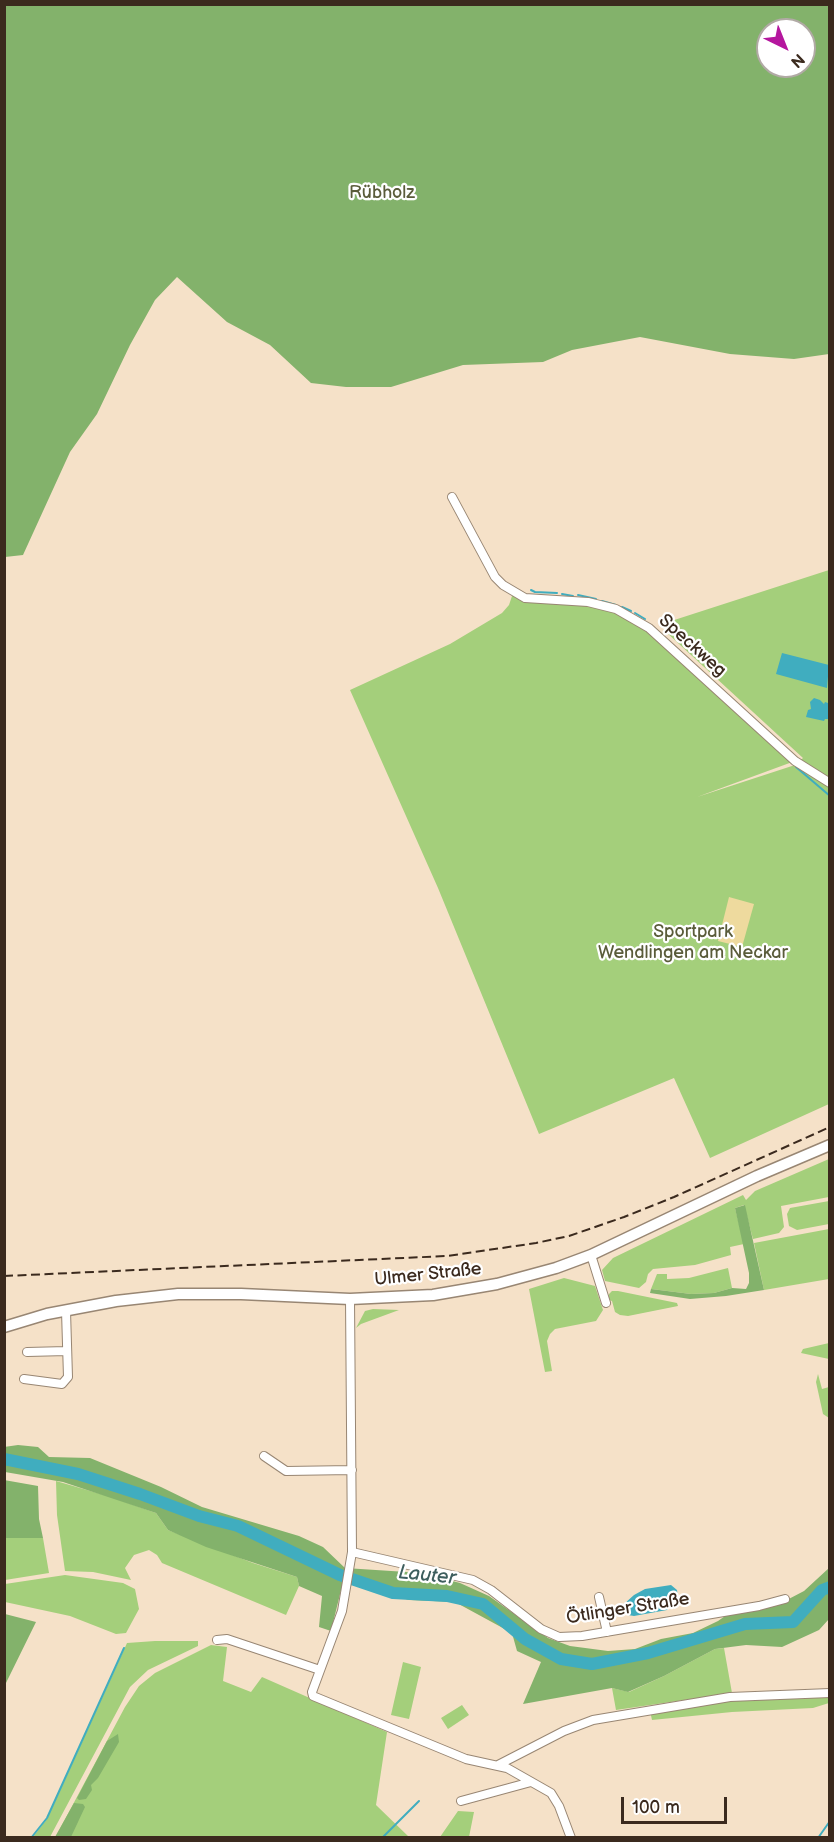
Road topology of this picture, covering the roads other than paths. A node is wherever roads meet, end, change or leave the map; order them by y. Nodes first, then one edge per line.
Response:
1 (452, 497) dead end
2 (830, 783) edge
3 (830, 1145) edge
4 (591, 1255) junction
5 (350, 1299) junction
6 (606, 1303) dead end
7 (66, 1311) junction
8 (4, 1327) edge
9 (27, 1352) dead end
10 (67, 1352) junction
11 (24, 1379) dead end
12 (264, 1456) dead end
13 (352, 1470) junction
14 (352, 1552) junction
15 (599, 1597) dead end
16 (785, 1599) dead end
17 (607, 1632) junction
18 (217, 1640) dead end
19 (320, 1670) junction
20 (830, 1693) edge
21 (498, 1765) junction
22 (531, 1782) junction
23 (461, 1801) dead end
24 (571, 1838) edge

1 - 2 street, Speckweg
3 - 4 main road, Ulmer Straße
4 - 5 main road, Ulmer Straße
4 - 6 street
5 - 7 main road, Ulmer Straße
5 - 13 street
7 - 8 main road, Ulmer Straße
7 - 10 street
9 - 10 street
10 - 11 street
12 - 13 street
13 - 14 street
14 - 17 street, Ötlinger Straße
14 - 19 street
15 - 17 street
16 - 17 street, Ötlinger Straße
18 - 19 street
19 - 21 street
20 - 21 street
21 - 22 street
22 - 23 street
22 - 24 street

